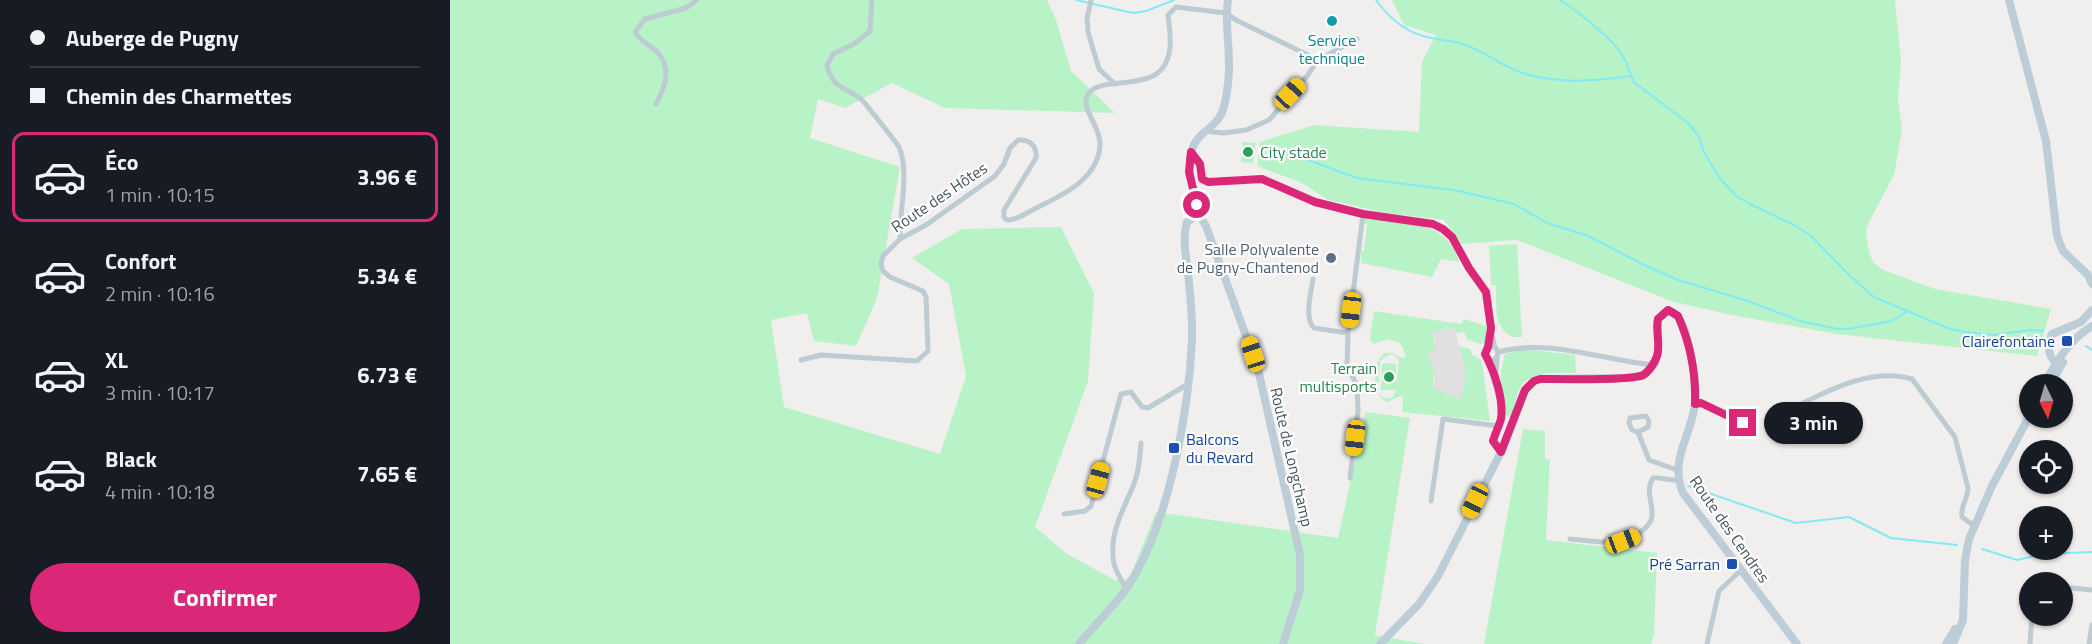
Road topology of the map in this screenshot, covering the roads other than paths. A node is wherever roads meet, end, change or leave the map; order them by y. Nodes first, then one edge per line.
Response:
1 (697, 0) edge
2 (872, 0) edge
3 (1092, 0) edge
4 (1193, 0) edge
5 (1228, 0) edge
6 (2009, 0) edge
7 (1194, 8) junction
8 (1226, 13) junction
9 (1357, 39) dead end
10 (1318, 60) junction
11 (1115, 84) junction
12 (656, 104) dead end
13 (1204, 131) junction
14 (1191, 152) junction
15 (1363, 214) junction
16 (1196, 216) junction
17 (900, 239) junction
18 (1313, 279) dead end
19 (2092, 284) edge
20 (2092, 310) edge
21 (2092, 326) edge
22 (2092, 331) edge
23 (1348, 333) junction
24 (2052, 334) junction
25 (1494, 351) junction
26 (1488, 359) junction
27 (801, 360) dead end
28 (2062, 360) junction
29 (1653, 365) junction
30 (2052, 374) edge
31 (2056, 374) edge
32 (1496, 381) junction
33 (1188, 384) junction
34 (1803, 403) dead end
35 (1695, 404) junction
36 (1743, 423) dead end
37 (1498, 426) junction
38 (2022, 428) edge
39 (1638, 432) dead end
40 (1141, 443) dead end
41 (1503, 448) junction
42 (1677, 470) junction
43 (1350, 478) dead end
44 (1678, 480) junction
45 (1431, 501) dead end
46 (1064, 514) dead end
47 (1973, 525) junction
48 (1569, 539) dead end
49 (1741, 570) junction
50 (2073, 588) edge
51 (1126, 589) junction
52 (2092, 590) edge
53 (1963, 605) junction
54 (2092, 624) edge
55 (2031, 626) edge
56 (1079, 644) edge
57 (1283, 644) edge
58 (1380, 644) edge
59 (1707, 644) edge
60 (1797, 644) edge
61 (1946, 644) edge
62 (1953, 644) edge
63 (2030, 644) edge
64 (2089, 644) edge

1 - 12 street
2 - 17 street
3 - 11 street
4 - 7 street
5 - 8 street
6 - 19 street
7 - 8 street, Route des Hôtes
7 - 11 street, Route des Hôtes
8 - 10 street
8 - 13 street
9 - 10 street
10 - 13 street
11 - 17 street, Route des Hôtes
13 - 14 street
14 - 15 street
14 - 16 street
15 - 23 street
15 - 25 street
16 - 33 street
16 - 57 street, Route de Longchamp
17 - 27 street, Route des Hôtes
18 - 23 street
20 - 24 street
21 - 28 street
22 - 28 street
23 - 43 street
24 - 28 street
24 - 28 street
25 - 26 street
25 - 26 street
25 - 29 street
25 - 32 street
26 - 32 street
28 - 30 street
28 - 31 street
29 - 35 street, Route des Cendres
29 - 41 street
32 - 37 street
33 - 46 street
33 - 51 street
34 - 47 street
35 - 36 street
35 - 42 street, Route des Cendres
37 - 41 street
37 - 45 street
38 - 47 street
39 - 42 street
40 - 51 street
41 - 58 street
42 - 44 street, Route des Cendres
44 - 48 street
44 - 49 street, Route des Cendres
47 - 53 street
49 - 59 street
49 - 60 street, Route des Cendres
50 - 52 street
51 - 56 street
53 - 61 street
53 - 62 street
54 - 64 street
55 - 63 street

